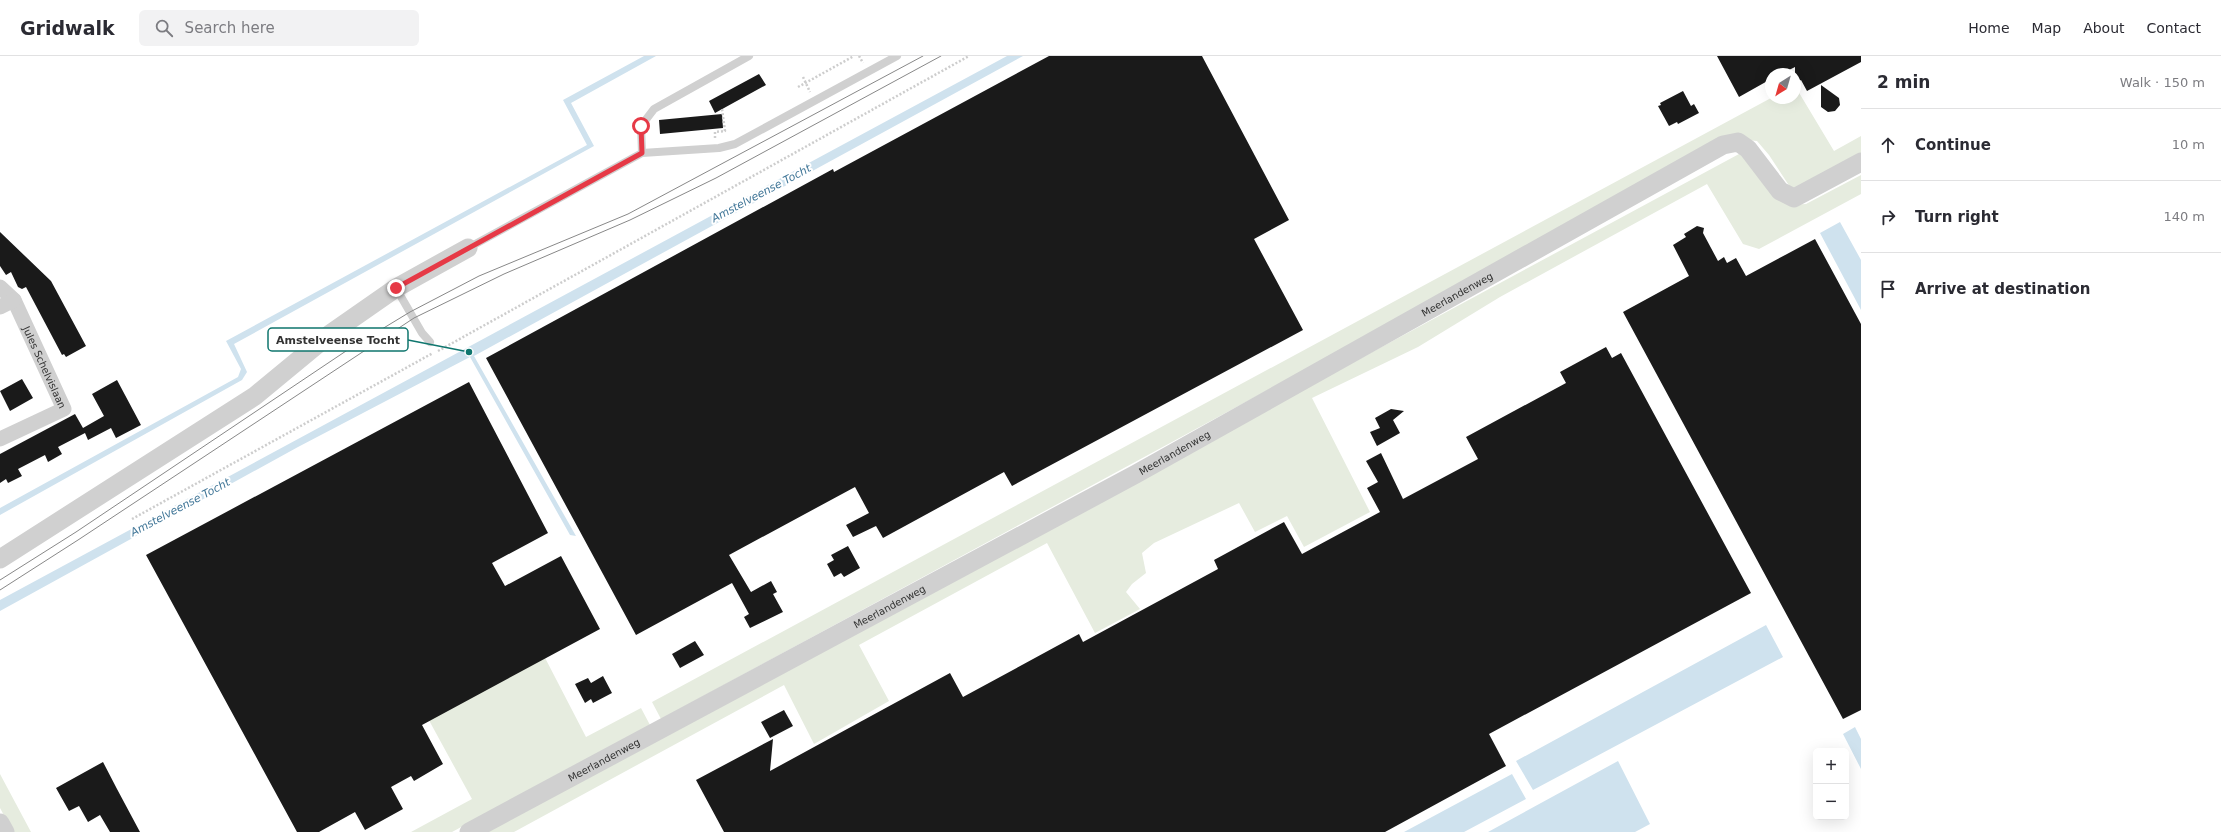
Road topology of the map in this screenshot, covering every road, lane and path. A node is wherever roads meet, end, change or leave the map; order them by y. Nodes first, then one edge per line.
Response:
1 (749, 56) edge
2 (854, 56) edge
3 (897, 56) edge
4 (969, 56) edge
5 (803, 77) dead end
6 (805, 83) junction
7 (798, 86) dead end
8 (812, 96) dead end
9 (642, 153) junction
10 (1861, 162) edge
11 (468, 248) joint
12 (0, 287) edge
13 (396, 288) junction
14 (14, 300) junction
15 (0, 307) edge
16 (430, 342) dead end
17 (0, 439) edge
18 (132, 519) dead end
19 (0, 559) edge
20 (0, 823) edge
21 (5, 832) edge
22 (469, 832) edge

1 - 9 lane
2 - 6 path
3 - 9 lane
4 - 18 path
5 - 6 path
6 - 7 path
6 - 8 path
9 - 11 lane
10 - 22 street, Meerlandenweg
11 - 13 street
12 - 14 street, Jules Schelvislaan
13 - 16 lane
13 - 19 street
14 - 15 street
14 - 17 street, Jules Schelvislaan
20 - 21 street

